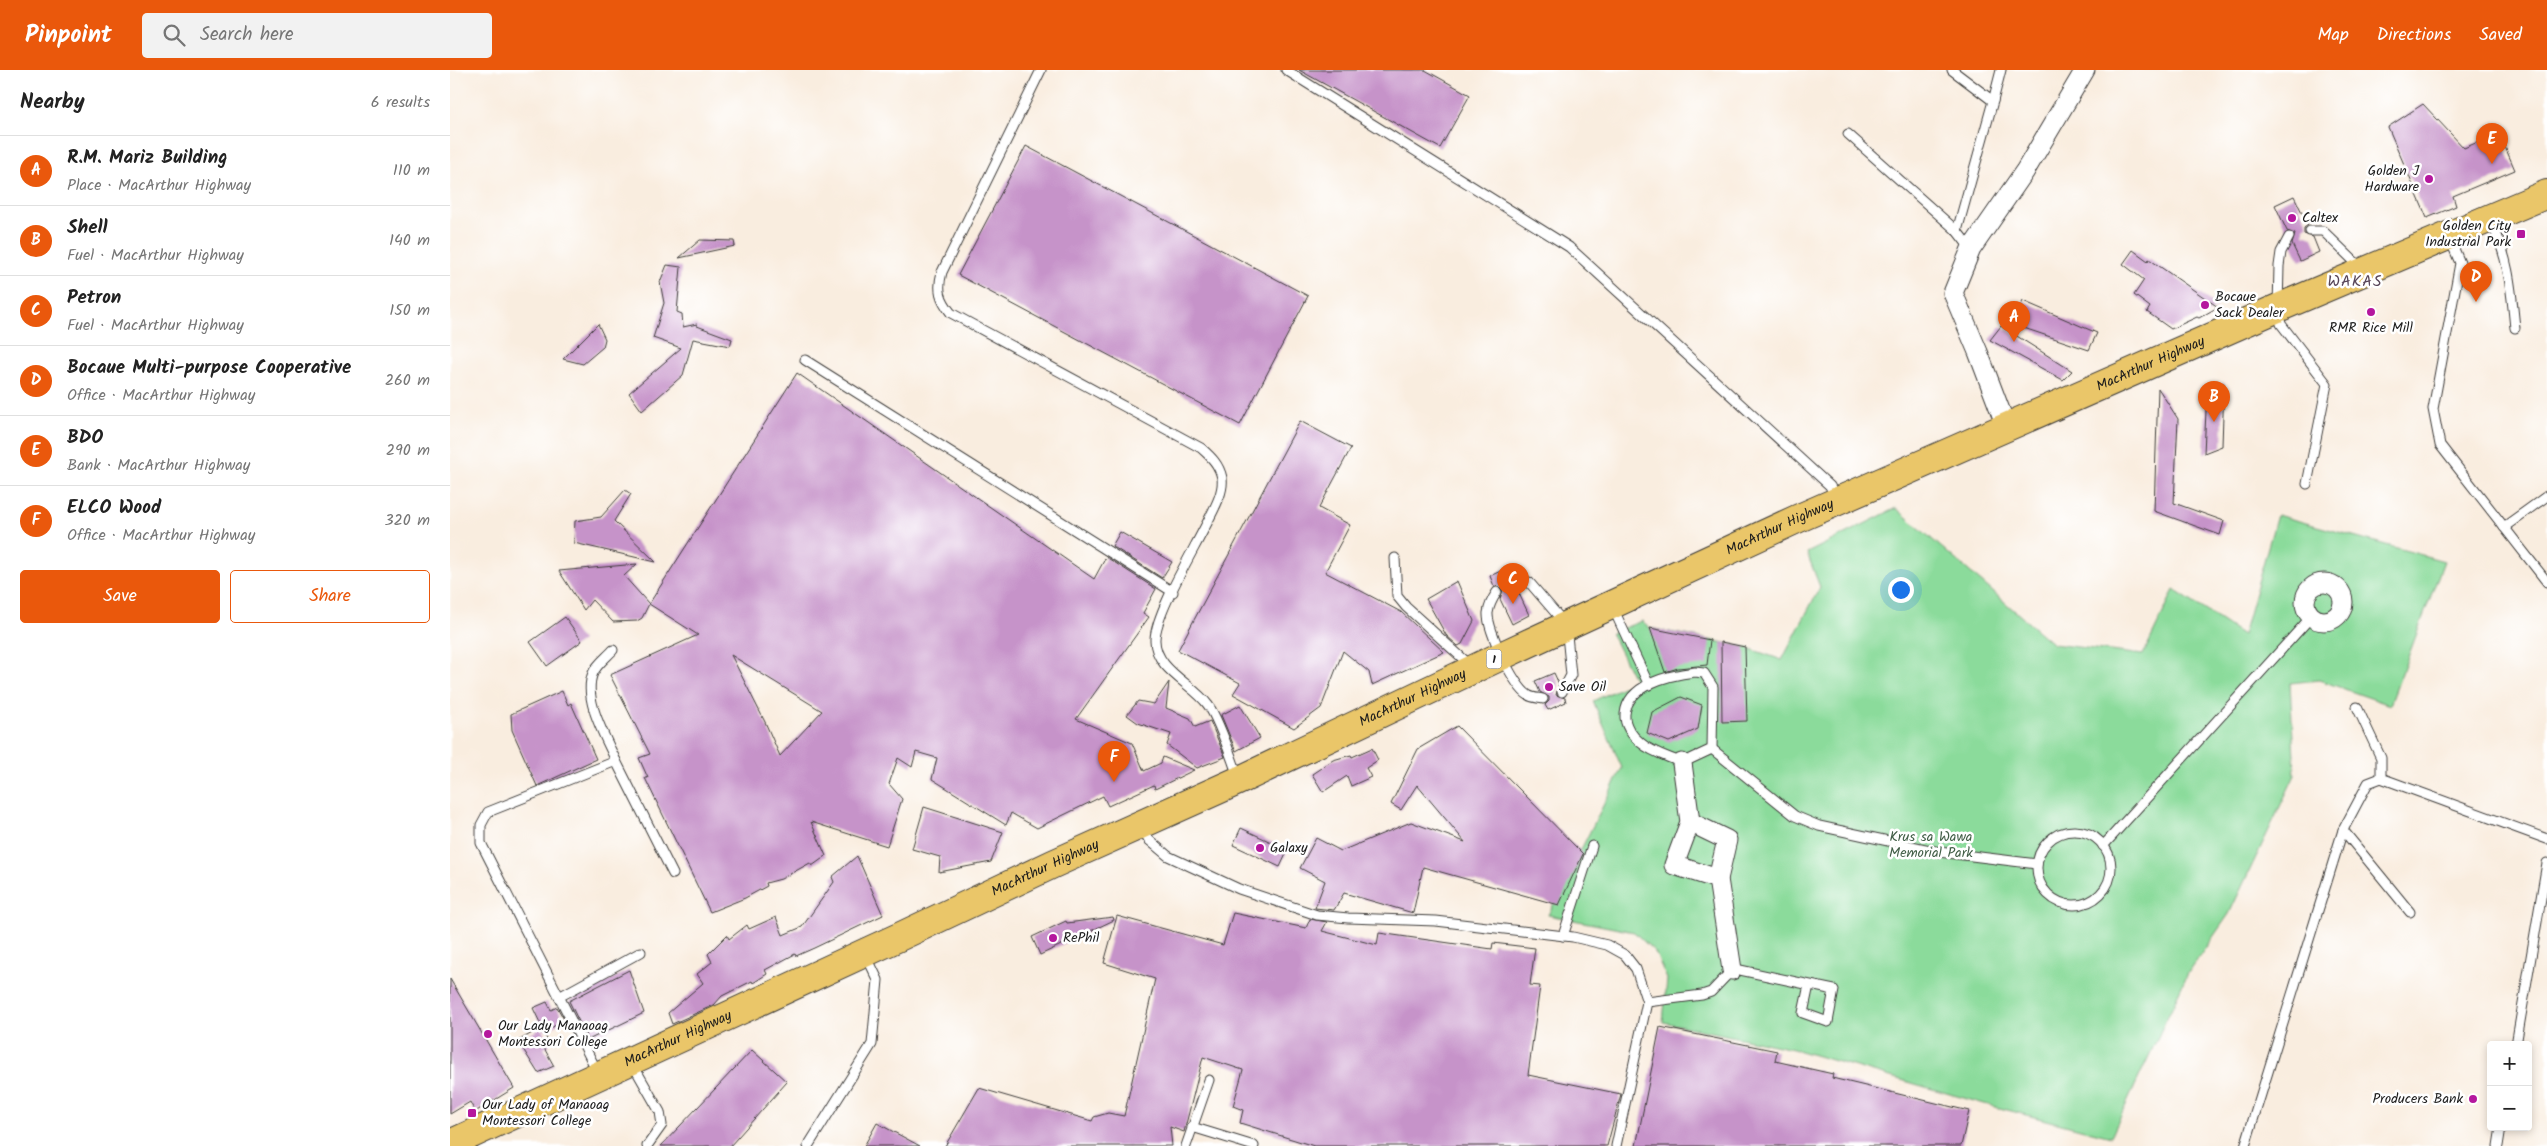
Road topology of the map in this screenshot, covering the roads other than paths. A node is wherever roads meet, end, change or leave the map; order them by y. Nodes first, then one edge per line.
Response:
1 (1041, 70) edge
2 (1286, 70) edge
3 (1952, 70) edge
4 (2001, 70) edge
5 (2085, 70) edge
6 (1992, 101) junction
7 (1848, 134) dead end
8 (2547, 194) edge
9 (2489, 218) junction
10 (1957, 231) junction
11 (2310, 231) dead end
12 (2448, 235) junction
13 (2289, 237) dead end
14 (1972, 249) junction
15 (2364, 271) junction
16 (2278, 308) junction
17 (2515, 328) dead end
18 (805, 360) dead end
19 (2006, 426) junction
20 (2307, 484) dead end
21 (2547, 496) edge
22 (1837, 501) junction
23 (2504, 527) junction
24 (1395, 558) dead end
25 (1513, 581) dead end
26 (2547, 582) edge
27 (1173, 592) junction
28 (1497, 592) dead end
29 (1611, 605) junction
30 (2311, 617) dead end
31 (1566, 625) junction
32 (614, 650) dead end
33 (1501, 656) junction
34 (1474, 669) junction
35 (1649, 685) junction
36 (1562, 692) dead end
37 (1543, 699) dead end
38 (2357, 707) dead end
39 (1712, 749) junction
40 (616, 761) junction
41 (1682, 763) junction
42 (2382, 778) junction
43 (1240, 780) junction
44 (1690, 822) junction
45 (1141, 826) junction
46 (2343, 830) junction
47 (2547, 839) edge
48 (1592, 846) dead end
49 (2103, 846) junction
50 (2547, 863) edge
51 (2037, 864) junction
52 (673, 874) dead end
53 (1718, 880) junction
54 (2410, 912) dead end
55 (1563, 936) junction
56 (641, 952) dead end
57 (865, 953) junction
58 (1732, 970) junction
59 (1809, 985) junction
60 (559, 997) junction
61 (1647, 1002) junction
62 (2517, 1041) edge
63 (631, 1060) junction
64 (599, 1076) junction
65 (1209, 1080) dead end
66 (1192, 1127) junction
67 (2500, 1131) edge
68 (462, 1142) edge
69 (647, 1146) edge
70 (808, 1146) edge
71 (1186, 1146) edge
72 (1254, 1146) edge
73 (1616, 1146) edge
74 (2245, 1146) edge
75 (2498, 1146) edge

1 - 27 lane
2 - 22 lane
3 - 6 lane
4 - 6 lane
5 - 14 street
6 - 10 lane
7 - 10 lane
8 - 9 highway, MacArthur Highway / 1
9 - 12 highway, MacArthur Highway / 1
9 - 17 lane
10 - 14 lane
11 - 15 lane
12 - 15 highway, MacArthur Highway / 1
12 - 23 lane
13 - 16 lane
14 - 19 street
15 - 16 highway, MacArthur Highway / 1
16 - 19 highway, MacArthur Highway / 1
16 - 20 lane
18 - 27 lane
19 - 22 highway, MacArthur Highway / 1
21 - 23 lane
22 - 29 highway, MacArthur Highway / 1
23 - 26 lane
24 - 34 lane
25 - 31 lane
27 - 43 lane
28 - 33 lane
29 - 31 highway, MacArthur Highway / 1
29 - 35 lane
30 - 49 lane
31 - 33 highway, MacArthur Highway / 1
31 - 36 lane
32 - 40 lane
33 - 34 highway, MacArthur Highway / 1
33 - 37 lane
34 - 43 highway, MacArthur Highway / 1
35 - 39 lane
35 - 41 lane
38 - 42 lane
39 - 41 lane
39 - 51 lane
40 - 52 lane
40 - 60 lane
41 - 44 street
42 - 46 lane
42 - 47 lane
43 - 45 highway, MacArthur Highway / 1
44 - 53 street
44 - 53 street
45 - 55 lane
45 - 57 highway, MacArthur Highway / 1
46 - 54 lane
46 - 74 lane
48 - 55 lane
49 - 51 lane
49 - 51 lane
50 - 62 lane
53 - 58 street
55 - 61 lane
56 - 60 lane
57 - 63 highway, MacArthur Highway / 1
57 - 70 lane
58 - 59 lane
58 - 61 lane
59 - 59 lane
60 - 64 lane
61 - 73 lane
63 - 64 highway, MacArthur Highway / 1
63 - 69 lane
64 - 68 highway, MacArthur Highway / 1
65 - 66 lane
66 - 71 lane
66 - 72 lane
67 - 75 lane

